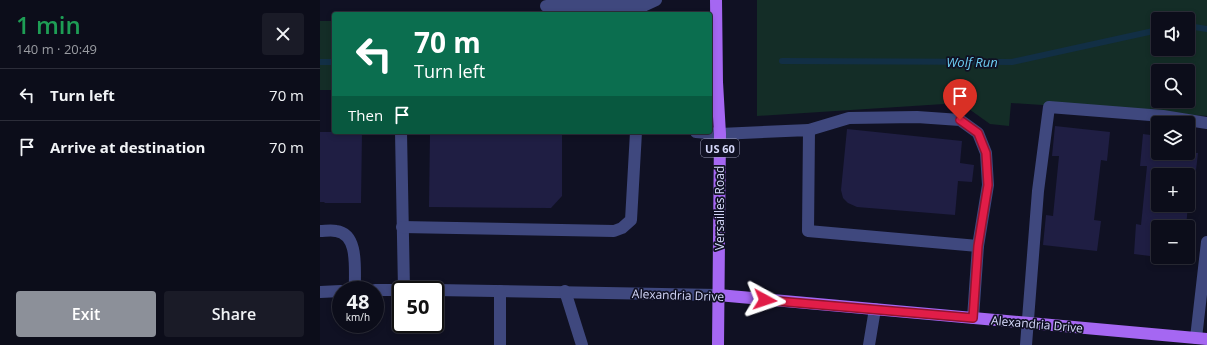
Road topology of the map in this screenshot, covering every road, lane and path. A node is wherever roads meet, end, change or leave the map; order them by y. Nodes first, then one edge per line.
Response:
1 (656, 0) edge
2 (716, 0) edge
3 (546, 6) dead end
4 (1207, 123) edge
5 (810, 130) junction
6 (712, 133) edge
7 (401, 134) edge
8 (636, 134) edge
9 (720, 134) junction
10 (402, 228) junction
11 (320, 231) edge
12 (1207, 242) edge
13 (978, 246) junction
14 (355, 281) edge
15 (404, 281) edge
16 (444, 290) edge
17 (332, 291) edge
18 (500, 291) junction
19 (565, 291) junction
20 (320, 292) edge
21 (718, 295) junction
22 (875, 309) junction
23 (973, 318) junction
24 (1029, 323) junction
25 (1201, 339) edge
26 (500, 345) edge
27 (582, 345) edge
28 (718, 345) edge
29 (869, 345) edge
30 (1026, 345) edge

1 - 3 street
2 - 9 main road, Versailles Road / US 60
4 - 24 street
5 - 9 street
5 - 13 street
5 - 13 street
6 - 9 street
7 - 10 street
8 - 10 street
9 - 21 main road, Versailles Road / US 60
10 - 15 street
11 - 14 street
12 - 25 street
13 - 23 street
16 - 18 street, Alexandria Drive
17 - 20 street
18 - 19 street, Alexandria Drive
18 - 26 street
19 - 21 street, Alexandria Drive
19 - 27 street
21 - 22 main road, Alexandria Drive
21 - 28 main road, Versailles Road / US 60
22 - 23 main road, Alexandria Drive
22 - 29 street
23 - 24 main road, Alexandria Drive
24 - 25 main road, Alexandria Drive
24 - 30 street

